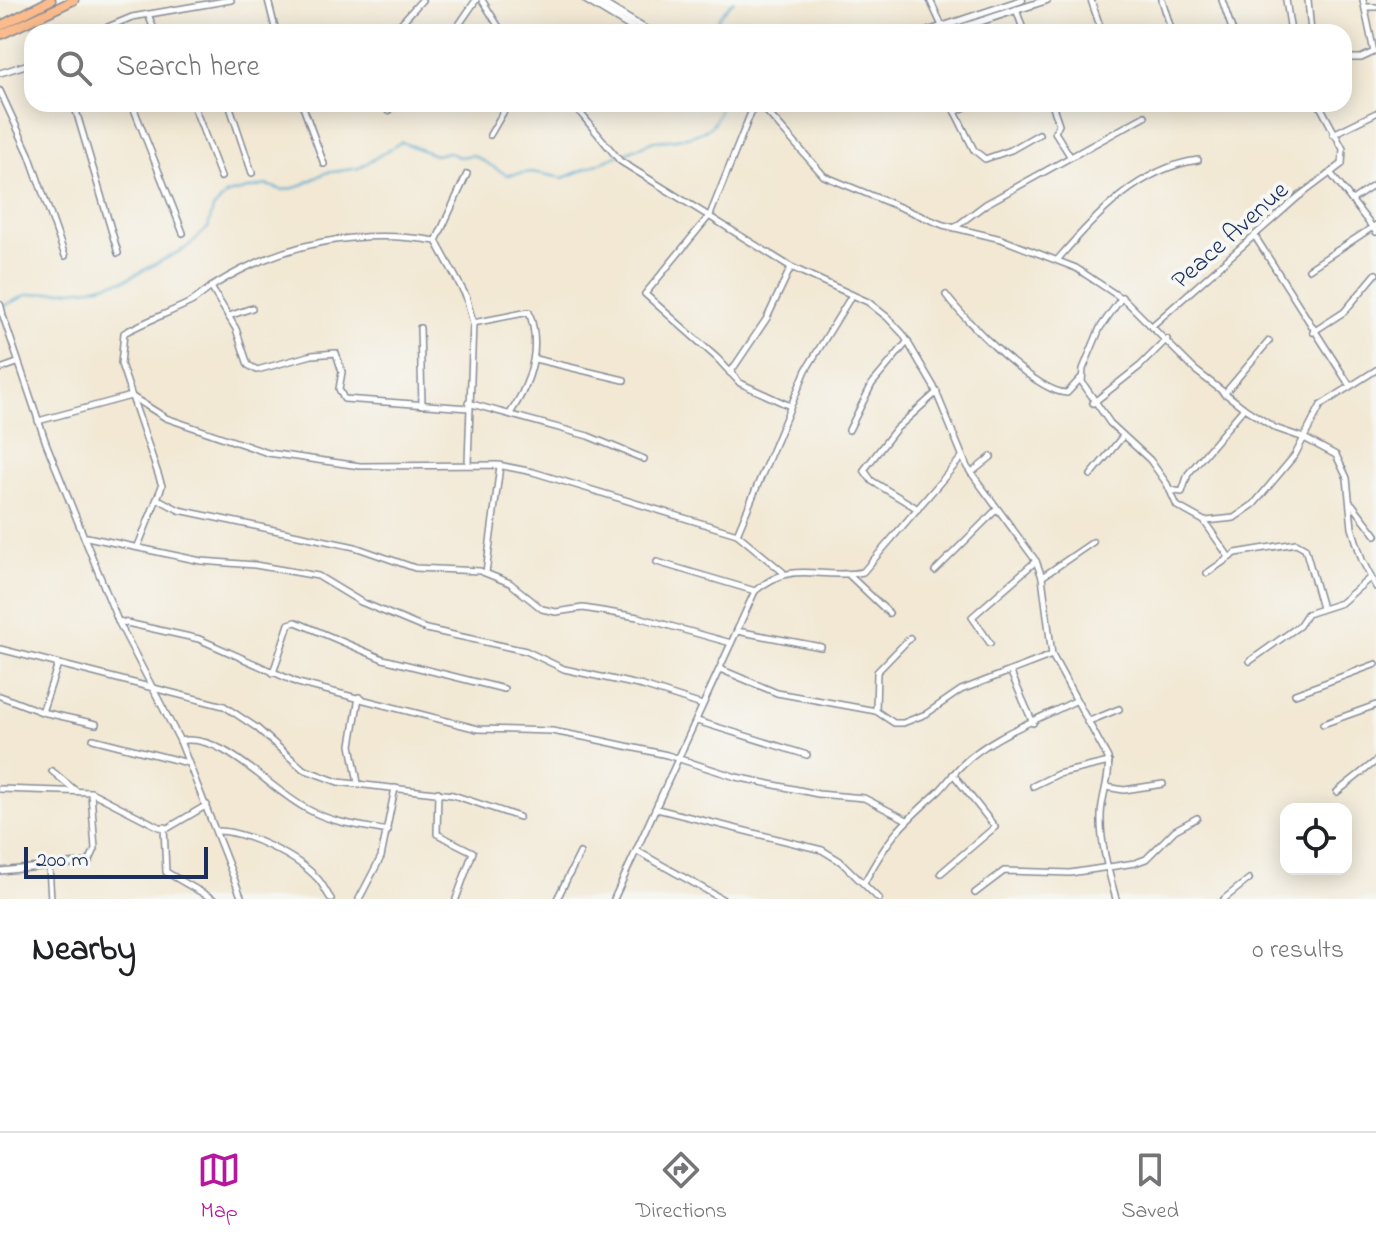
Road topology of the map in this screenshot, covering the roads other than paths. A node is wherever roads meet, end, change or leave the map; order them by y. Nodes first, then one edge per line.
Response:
1 (50, 0) edge
2 (74, 0) edge
3 (231, 0) edge
4 (268, 0) edge
5 (422, 0) edge
6 (479, 0) edge
7 (586, 0) edge
8 (597, 0) edge
9 (930, 0) edge
10 (1022, 0) edge
11 (1047, 0) edge
12 (1091, 0) edge
13 (1162, 0) edge
14 (1222, 0) edge
15 (1286, 0) edge
16 (1308, 0) edge
17 (185, 3) edge
18 (1364, 4) edge
19 (1376, 7) edge
20 (1016, 9) junction
21 (148, 14) junction
22 (119, 24) edge
23 (152, 24) edge
24 (274, 24) edge
25 (400, 24) edge
26 (460, 24) edge
27 (496, 24) edge
28 (626, 24) edge
29 (637, 24) edge
30 (941, 24) edge
31 (948, 24) edge
32 (972, 24) edge
33 (1021, 24) edge
34 (1099, 24) edge
35 (1170, 24) edge
36 (1230, 24) edge
37 (1290, 24) edge
38 (1310, 24) edge
39 (0, 26) edge
40 (0, 35) edge
41 (1375, 52) edge
42 (1352, 58) edge
43 (24, 66) edge
44 (0, 73) edge
45 (0, 91) edge
46 (76, 112) edge
47 (135, 112) edge
48 (196, 112) edge
49 (232, 112) edge
50 (305, 112) edge
51 (503, 112) edge
52 (579, 112) edge
53 (755, 112) edge
54 (765, 112) edge
55 (955, 112) edge
56 (1055, 112) edge
57 (1323, 112) edge
58 (1376, 113) edge
59 (1145, 116) dead end
60 (1039, 134) dead end
61 (1333, 134) junction
62 (490, 135) dead end
63 (1070, 156) junction
64 (1198, 160) dead end
65 (324, 164) dead end
66 (252, 173) dead end
67 (467, 174) dead end
68 (1332, 175) junction
69 (221, 177) dead end
70 (1376, 184) edge
71 (1352, 200) junction
72 (710, 215) junction
73 (954, 228) junction
74 (1375, 228) edge
75 (183, 233) dead end
76 (1256, 238) junction
77 (436, 241) junction
78 (118, 253) dead end
79 (65, 256) dead end
80 (1058, 259) junction
81 (791, 267) junction
82 (1309, 269) dead end
83 (1376, 274) edge
84 (211, 287) junction
85 (852, 295) junction
86 (946, 295) dead end
87 (1122, 297) junction
88 (0, 305) edge
89 (252, 308) dead end
90 (2, 313) joint
91 (229, 316) junction
92 (473, 323) junction
93 (1153, 325) junction
94 (420, 328) dead end
95 (1312, 332) junction
96 (1167, 339) junction
97 (908, 341) junction
98 (1269, 341) dead end
99 (535, 359) junction
100 (17, 363) junction
101 (0, 369) edge
102 (1376, 370) edge
103 (730, 373) junction
104 (1081, 377) junction
105 (624, 380) dead end
106 (1350, 386) junction
107 (937, 392) junction
108 (1224, 394) junction
109 (131, 396) junction
110 (1093, 403) junction
111 (422, 405) junction
112 (468, 406) junction
113 (790, 406) junction
114 (1244, 408) junction
115 (511, 412) junction
116 (38, 421) junction
117 (849, 430) dead end
118 (1123, 436) junction
119 (1304, 438) junction
120 (962, 457) junction
121 (991, 457) dead end
122 (644, 459) dead end
123 (468, 463) junction
124 (500, 466) junction
125 (971, 473) junction
126 (1091, 475) dead end
127 (1170, 490) junction
128 (159, 500) junction
129 (1352, 504) junction
130 (918, 509) junction
131 (996, 510) junction
132 (1204, 521) junction
133 (737, 534) junction
134 (1376, 535) edge
135 (87, 537) junction
136 (1093, 542) dead end
137 (138, 546) junction
138 (1229, 557) junction
139 (1036, 561) junction
140 (657, 562) dead end
141 (935, 571) dead end
142 (486, 573) junction
143 (784, 573) junction
144 (1207, 573) dead end
145 (849, 575) junction
146 (1042, 577) junction
147 (1371, 577) junction
148 (1376, 587) edge
149 (755, 591) junction
150 (1322, 608) junction
151 (889, 613) dead end
152 (118, 621) junction
153 (737, 631) junction
154 (910, 638) dead end
155 (731, 643) junction
156 (990, 643) dead end
157 (821, 647) dead end
158 (0, 649) edge
159 (1052, 655) junction
160 (1250, 661) dead end
161 (58, 663) junction
162 (1376, 664) edge
163 (720, 669) junction
164 (273, 673) junction
165 (1011, 673) junction
166 (152, 686) junction
167 (504, 689) dead end
168 (1295, 694) dead end
169 (0, 696) edge
170 (359, 697) junction
171 (1075, 701) junction
172 (702, 705) junction
173 (1376, 705) edge
174 (1119, 709) dead end
175 (876, 711) junction
176 (42, 712) junction
177 (697, 721) junction
178 (1087, 722) junction
179 (1033, 723) junction
180 (96, 724) dead end
181 (1323, 724) dead end
182 (93, 739) dead end
183 (180, 741) junction
184 (807, 755) dead end
185 (678, 758) junction
186 (1376, 761) edge
187 (1109, 762) junction
188 (189, 764) junction
189 (52, 771) dead end
190 (953, 774) junction
191 (358, 783) junction
192 (1163, 784) dead end
193 (1033, 786) dead end
194 (1106, 787) junction
195 (395, 788) junction
196 (0, 789) edge
197 (77, 791) junction
198 (91, 792) junction
199 (438, 792) junction
200 (1337, 792) dead end
201 (207, 805) junction
202 (657, 809) junction
203 (519, 817) dead end
204 (1197, 818) dead end
205 (905, 819) junction
206 (164, 827) junction
207 (217, 831) junction
208 (388, 831) junction
209 (637, 851) junction
210 (580, 853) dead end
211 (49, 867) junction
212 (1110, 869) junction
213 (0, 871) edge
214 (941, 873) dead end
215 (1249, 879) dead end
216 (864, 883) junction
217 (975, 893) dead end
218 (51, 899) edge
219 (213, 899) edge
220 (242, 899) edge
221 (331, 899) edge
222 (359, 899) edge
223 (456, 899) edge
224 (557, 899) edge
225 (614, 899) edge
226 (722, 899) edge
227 (879, 899) edge
228 (1116, 899) edge
229 (1224, 899) edge

1 - 39 highway
2 - 40 highway
3 - 17 street
4 - 24 street
5 - 25 street
6 - 26 street
6 - 27 street
7 - 28 street
8 - 29 street
9 - 30 street
10 - 31 street
11 - 20 street
12 - 34 street
13 - 35 street
14 - 36 street
15 - 37 street
16 - 38 street
17 - 21 street
18 - 19 street
18 - 41 street
20 - 32 street
20 - 33 street
21 - 22 street
21 - 23 street
41 - 42 street
43 - 44 street
45 - 79 street
46 - 78 street
47 - 75 street
48 - 69 street
49 - 66 street
50 - 65 street
51 - 62 street
52 - 72 street
53 - 72 street
54 - 73 street
55 - 60 street
56 - 63 street
57 - 61 street
58 - 61 street
59 - 63 street
61 - 68 street
63 - 73 street
64 - 80 street
67 - 77 street
68 - 71 street
68 - 76 street, Peace Avenue
70 - 71 street
71 - 74 street
72 - 81 street
72 - 103 street
73 - 80 street
74 - 82 street
76 - 93 street, Peace Avenue
76 - 95 street
77 - 84 street
77 - 92 street
80 - 87 street
81 - 85 street
81 - 103 street
83 - 95 street
84 - 91 street
84 - 109 street
85 - 97 street
85 - 113 street
86 - 104 street
87 - 93 street
87 - 104 street
88 - 90 street
89 - 91 street
90 - 100 street
91 - 111 street
92 - 99 street
92 - 112 street
93 - 96 street
94 - 111 street
95 - 106 street
96 - 108 street
96 - 110 street
97 - 107 street
97 - 117 street
98 - 108 street
99 - 105 street
99 - 115 street
100 - 101 street
100 - 116 street
102 - 106 street
103 - 113 street
104 - 110 street
106 - 119 street
107 - 120 street
107 - 130 street
108 - 114 street
109 - 116 street
109 - 123 street
109 - 128 street
110 - 118 street
111 - 112 street
112 - 115 street
112 - 123 street
113 - 133 street
114 - 119 street
114 - 127 street
115 - 122 street
116 - 135 street
118 - 126 street
118 - 127 street
119 - 129 street
119 - 132 street
120 - 125 street
120 - 130 street
121 - 125 street
123 - 124 street
124 - 133 street
124 - 142 street
125 - 131 street
127 - 132 street
128 - 137 street
128 - 142 street
129 - 134 street
129 - 147 street
130 - 145 street
131 - 139 street
131 - 141 street
132 - 138 street
133 - 143 street
135 - 137 street
135 - 152 street
136 - 146 street
137 - 172 street
138 - 144 street
138 - 150 street
139 - 146 street
139 - 156 street
140 - 149 street
142 - 155 street
143 - 145 street
143 - 149 street
145 - 151 street
146 - 159 street
147 - 148 street
147 - 150 street
149 - 153 street
150 - 160 street
152 - 164 street
152 - 166 street
153 - 155 street
153 - 157 street
154 - 175 street
155 - 163 street
158 - 161 street
159 - 165 street
159 - 171 street
161 - 166 street
161 - 176 street
162 - 168 street
163 - 172 street
163 - 175 street
164 - 167 street
164 - 170 street
165 - 175 street
165 - 179 street
166 - 183 street
166 - 191 street
169 - 176 street
170 - 185 street
170 - 191 street
171 - 178 street
171 - 179 street
172 - 177 street
173 - 181 street
174 - 178 street
176 - 180 street
177 - 184 street
177 - 185 street
178 - 187 street
179 - 190 street
182 - 188 street
183 - 188 street
183 - 208 street
185 - 202 street
185 - 205 street
186 - 200 street
187 - 193 street
187 - 194 street
188 - 201 street
189 - 197 street
190 - 205 street
190 - 214 street
191 - 195 street
192 - 194 street
194 - 212 street
195 - 199 street
195 - 208 street
196 - 197 street
197 - 198 street
198 - 206 street
198 - 211 street
199 - 203 street
199 - 223 street
201 - 206 street
201 - 207 street
202 - 209 street
202 - 216 street
204 - 212 street
205 - 216 street
206 - 219 street
207 - 220 street
207 - 221 street
208 - 222 street
209 - 225 street
209 - 226 street
210 - 224 street
211 - 213 street
211 - 218 street
212 - 217 street
212 - 228 street
215 - 229 street
216 - 227 street

